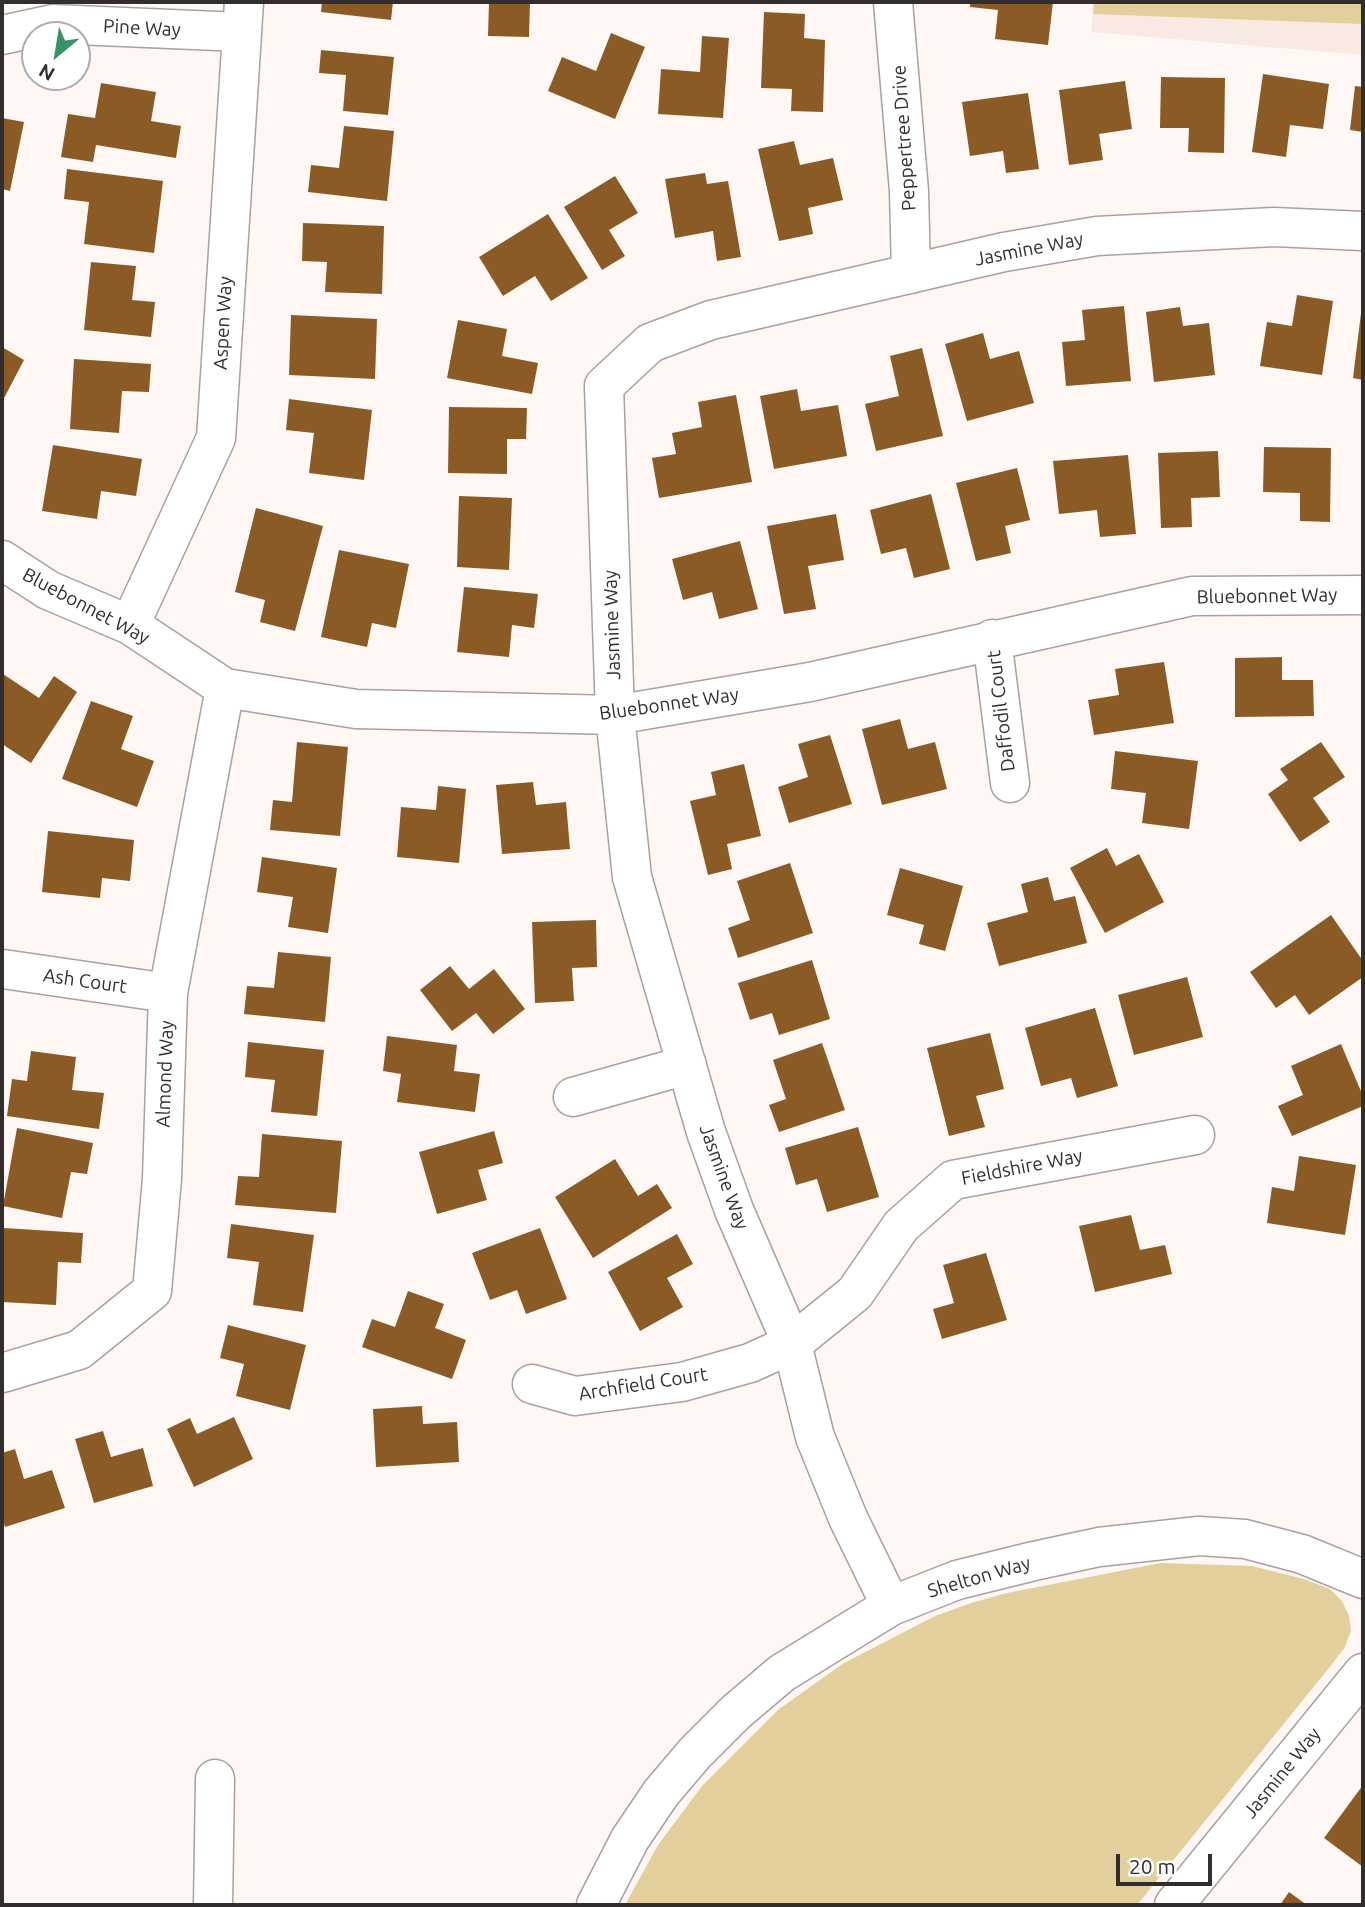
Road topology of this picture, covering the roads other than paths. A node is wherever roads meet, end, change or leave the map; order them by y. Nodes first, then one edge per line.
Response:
1 (893, 2) edge
2 (242, 17) edge
3 (2, 35) edge
4 (1363, 231) edge
5 (911, 274) junction
6 (2, 560) edge
7 (1363, 596) edge
8 (130, 625) junction
9 (992, 639) junction
10 (225, 688) junction
11 (615, 715) junction
12 (1010, 783) dead end
13 (3, 969) edge
14 (167, 993) junction
15 (687, 1065) junction
16 (573, 1097) dead end
17 (1195, 1135) dead end
18 (792, 1344) junction
19 (2, 1373) edge
20 (532, 1384) dead end
21 (1363, 1579) edge
22 (891, 1606) junction
23 (1363, 1673) edge
24 (215, 1779) dead end
25 (213, 1905) edge
26 (596, 1905) edge
27 (1174, 1905) edge

1 - 5 street, Peppertree Drive
2 - 3 street, Pine Way
2 - 8 street, Aspen Way
4 - 5 street, Jasmine Way
5 - 11 street, Jasmine Way
6 - 8 street, Bluebonnet Way
7 - 9 street, Bluebonnet Way
8 - 10 street, Bluebonnet Way
9 - 11 street, Bluebonnet Way
9 - 12 street, Daffodil Court
10 - 11 street, Bluebonnet Way
10 - 14 street, Almond Way
11 - 15 street, Jasmine Way
13 - 14 street, Ash Court
14 - 19 street, Almond Way
15 - 16 street
15 - 18 street, Jasmine Way
17 - 18 street, Fieldshire Way
18 - 20 street, Archfield Court
18 - 22 street, Jasmine Way
21 - 22 street, Shelton Way
22 - 26 street, Shelton Way
23 - 27 street, Jasmine Way
24 - 25 street

